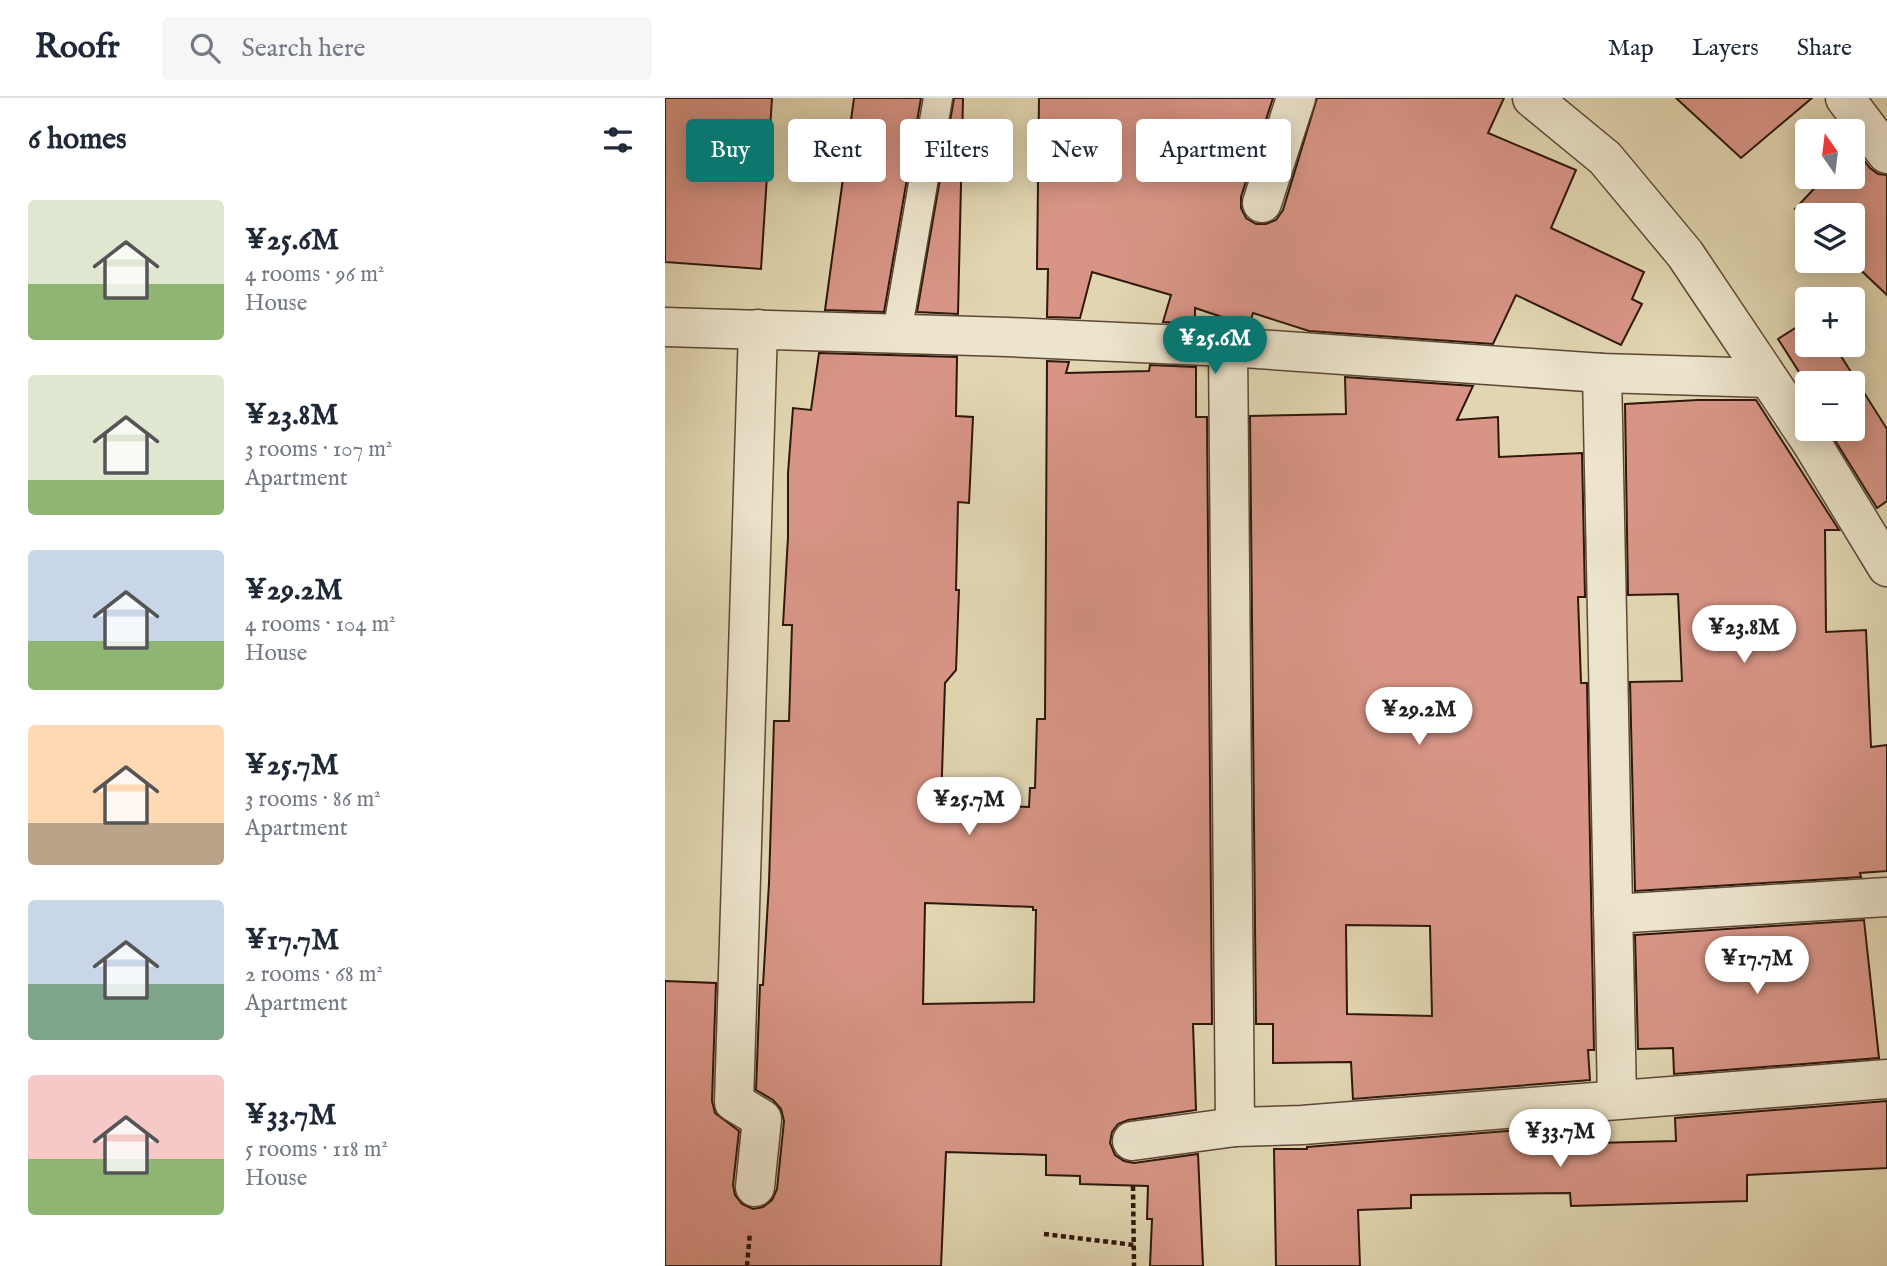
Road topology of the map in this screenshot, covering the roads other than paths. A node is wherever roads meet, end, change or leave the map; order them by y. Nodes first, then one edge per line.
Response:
1 (938, 98) edge
2 (1296, 98) edge
3 (1532, 98) edge
4 (1846, 98) edge
5 (1887, 154) edge
6 (1262, 203) dead end
7 (665, 327) edge
8 (758, 328) junction
9 (897, 333) junction
10 (1228, 347) junction
11 (1602, 373) junction
12 (1767, 378) junction
13 (1887, 567) edge
14 (1887, 897) edge
15 (1613, 914) junction
16 (1887, 1079) edge
17 (1617, 1099) junction
18 (1235, 1127) junction
19 (1132, 1141) road end
20 (755, 1187) dead end

1 - 9 lane
2 - 6 street
3 - 12 street
4 - 5 street
7 - 8 street
8 - 9 street
8 - 20 street
9 - 10 street
10 - 11 street
10 - 18 street
11 - 12 street
11 - 15 street
12 - 13 street
14 - 15 street
15 - 17 street
16 - 17 street
17 - 18 street
18 - 19 street

